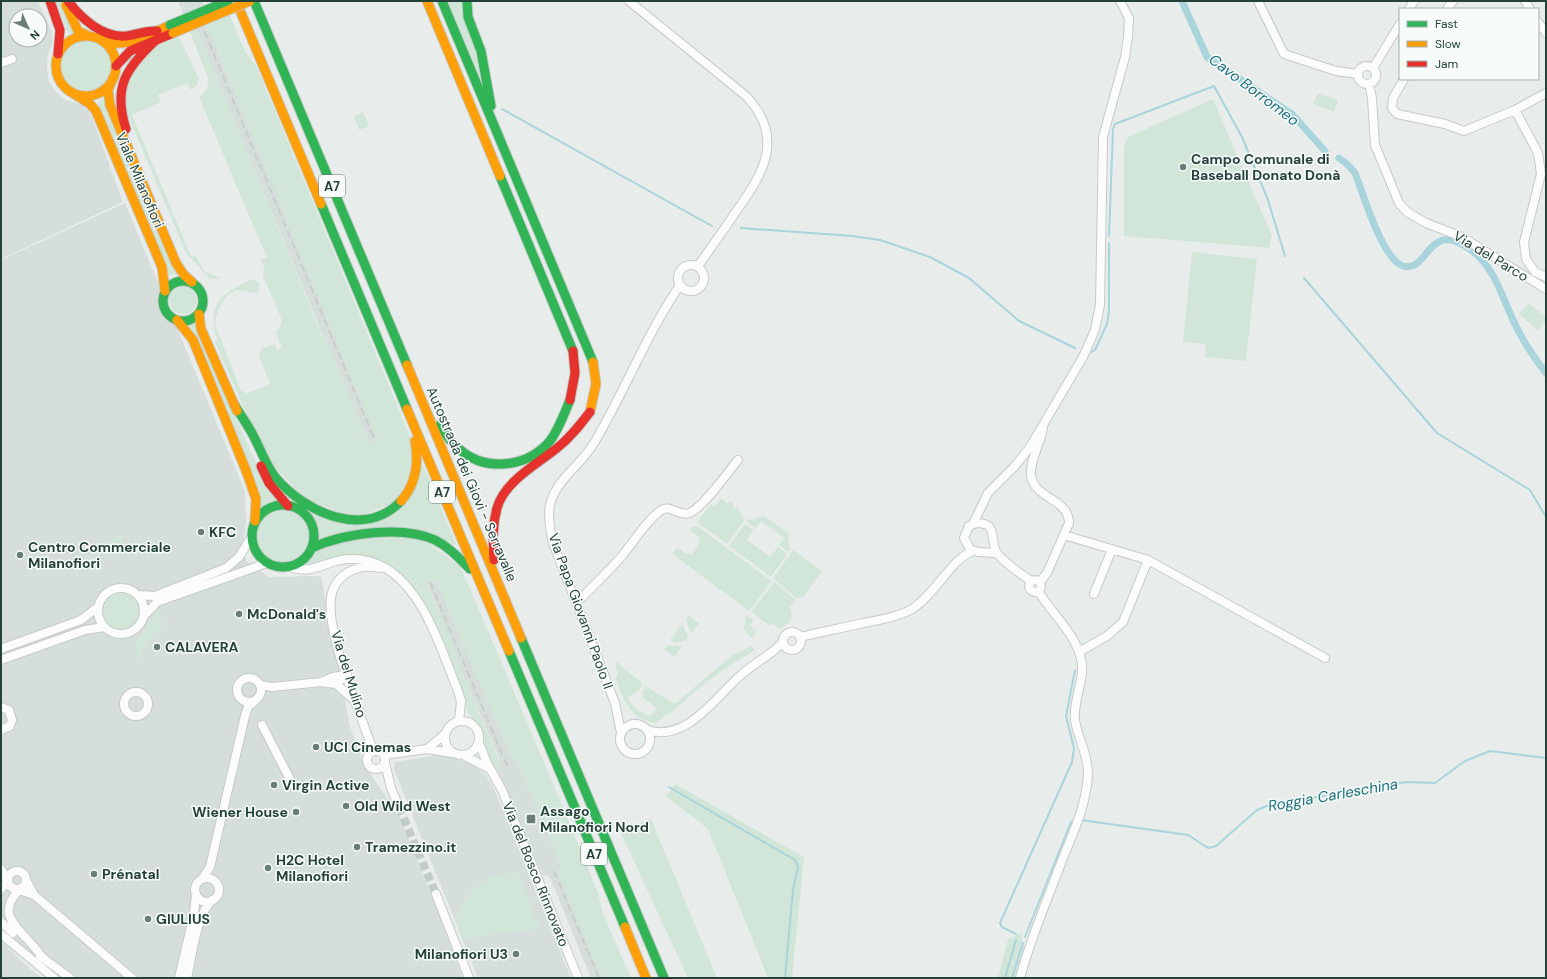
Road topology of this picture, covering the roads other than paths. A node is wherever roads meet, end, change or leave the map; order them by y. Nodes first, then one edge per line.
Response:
1 (50, 1) edge
2 (65, 1) edge
3 (68, 1) edge
4 (228, 1) edge
5 (236, 1) edge
6 (250, 1) edge
7 (254, 1) edge
8 (419, 1) edge
9 (427, 1) edge
10 (442, 1) edge
11 (467, 1) edge
12 (629, 1) edge
13 (1120, 1) edge
14 (1258, 1) edge
15 (1539, 23) edge
16 (1399, 26) edge
17 (171, 29) junction
18 (157, 31) junction
19 (1546, 33) edge
20 (90, 36) junction
21 (100, 39) junction
22 (155, 41) junction
23 (447, 48) junction
24 (58, 56) junction
25 (12, 59) dead end
26 (1, 64) edge
27 (116, 66) junction
28 (1372, 68) junction
29 (1358, 74) junction
30 (113, 78) junction
31 (1403, 80) edge
32 (1369, 84) junction
33 (71, 92) junction
34 (1546, 93) edge
35 (1516, 110) junction
36 (496, 130) junction
37 (138, 172) junction
38 (698, 266) junction
39 (1546, 277) edge
40 (192, 282) junction
41 (373, 284) junction
42 (680, 286) junction
43 (1546, 290) edge
44 (165, 291) junction
45 (199, 314) junction
46 (177, 320) junction
47 (234, 404) junction
48 (407, 406) junction
49 (1044, 423) junction
50 (738, 460) dead end
51 (288, 506) junction
52 (981, 507) junction
53 (256, 521) junction
54 (973, 524) junction
55 (985, 524) junction
56 (1064, 535) junction
57 (252, 538) junction
58 (993, 540) junction
59 (965, 542) junction
60 (312, 548) junction
61 (1112, 549) junction
62 (978, 551) junction
63 (996, 553) junction
64 (1148, 560) junction
65 (956, 562) junction
66 (267, 563) junction
67 (291, 567) junction
68 (389, 571) junction
69 (478, 578) junction
70 (497, 579) junction
71 (1031, 582) junction
72 (1040, 582) junction
73 (1038, 591) junction
74 (1094, 594) dead end
75 (138, 595) junction
76 (576, 603) junction
77 (98, 607) junction
78 (144, 616) junction
79 (104, 627) junction
80 (800, 637) junction
81 (783, 642) junction
82 (1, 650) edge
83 (1079, 652) junction
84 (1325, 658) dead end
85 (1, 660) edge
86 (347, 675) junction
87 (321, 682) junction
88 (336, 684) junction
89 (260, 685) junction
90 (272, 687) junction
91 (260, 695) junction
92 (240, 699) junction
93 (254, 702) junction
94 (357, 704) junction
95 (1, 707) edge
96 (617, 708) junction
97 (245, 716) junction
98 (459, 721) junction
99 (635, 724) junction
100 (262, 725) dead end
101 (1, 730) edge
102 (647, 730) junction
103 (621, 733) junction
104 (445, 734) junction
105 (479, 743) junction
106 (427, 749) junction
107 (373, 751) junction
108 (452, 753) junction
109 (463, 755) junction
110 (384, 759) junction
111 (374, 769) junction
112 (492, 772) junction
113 (293, 785) dead end
114 (391, 788) junction
115 (399, 807) tunnel mouth
116 (210, 867) junction
117 (1, 868) edge
118 (17, 871) junction
119 (202, 879) junction
120 (26, 880) junction
121 (213, 880) junction
122 (8, 881) junction
123 (1, 889) edge
124 (19, 890) junction
125 (196, 894) junction
126 (436, 894) tunnel mouth
127 (34, 895) junction
128 (212, 900) junction
129 (1, 922) edge
130 (1, 934) edge
131 (43, 958) junction
132 (54, 978) edge
133 (70, 978) edge
134 (132, 978) edge
135 (180, 978) edge
136 (187, 978) edge
137 (469, 978) edge
138 (578, 978) edge
139 (646, 978) edge
140 (664, 978) edge
141 (1020, 978) edge

1 - 24 main road
2 - 20 main road
3 - 18 main road
4 - 17 main road, bridge
5 - 48 main road, A7
6 - 17 main road, bridge
7 - 41 main road, Autostrada dei Giovi - Serravalle / A7
8 - 23 main road
9 - 23 main road
10 - 36 main road
11 - 36 main road
12 - 38 street
13 - 49 street
14 - 29 street
15 - 19 street
16 - 28 street
17 - 18 main road
17 - 22 main road
18 - 21 main road
20 - 21 main road
20 - 24 main road
21 - 27 main road
22 - 27 main road
22 - 37 main road
23 - 41 main road
24 - 33 main road
25 - 26 street
27 - 30 main road
28 - 29 street
28 - 32 street
29 - 32 street
30 - 33 main road
30 - 37 main road, Viale Milanofiori
31 - 35 street
32 - 43 street, Via del Parco
33 - 44 main road, Viale Milanofiori
34 - 35 street
35 - 39 street
36 - 70 main road
37 - 40 main road, Viale Milanofiori
38 - 42 street
38 - 42 street
40 - 44 main road
40 - 45 main road
41 - 70 main road, Autostrada dei Giovi - Serravalle / A7
42 - 76 street, Via Papa Giovanni Paolo II
44 - 46 main road
45 - 46 main road
45 - 47 main road
46 - 53 main road
47 - 48 main road
47 - 51 main road
48 - 69 main road, A7
49 - 52 street
49 - 56 street
50 - 76 street
51 - 53 main road
51 - 60 main road
52 - 54 street
52 - 55 street
53 - 57 main road
54 - 55 street
54 - 59 street
55 - 58 street
56 - 61 street
56 - 72 street
57 - 66 main road
57 - 75 street
58 - 62 street
58 - 63 street
59 - 62 street
59 - 65 street
60 - 67 main road
60 - 69 main road
61 - 64 street
61 - 74 street
62 - 63 street
62 - 65 street
63 - 71 street
64 - 83 street
64 - 84 street
65 - 80 street
66 - 67 main road
66 - 78 street
67 - 68 street
68 - 86 street, Via del Mulino
68 - 98 street
69 - 139 main road, A7
70 - 140 main road, Autostrada dei Giovi - Serravalle / A7
71 - 72 street
71 - 73 street
72 - 73 street
73 - 83 street
75 - 77 street
75 - 78 street
76 - 96 street, Via Papa Giovanni Paolo II
77 - 79 street
77 - 82 street
78 - 79 street
79 - 85 street
80 - 81 street
80 - 81 street
81 - 102 street
83 - 141 street
86 - 87 street
86 - 88 street
86 - 94 street, Via del Mulino
87 - 88 street
87 - 90 street
88 - 94 street
89 - 90 street
89 - 91 street
89 - 92 street
90 - 91 street
91 - 93 street
92 - 93 street
92 - 97 street
93 - 97 street
94 - 107 street, Via del Mulino
95 - 101 street
96 - 99 street, Via Papa Giovanni Paolo II
96 - 103 street, Via Papa Giovanni Paolo II
97 - 116 street
98 - 104 street
98 - 105 street, Via del Bosco Rinnovato
99 - 102 street
99 - 103 street
100 - 113 street
102 - 103 street
104 - 106 street
104 - 108 street
105 - 109 street
105 - 112 street, Via del Bosco Rinnovato
106 - 108 street, Via del Bosco Rinnovato
106 - 110 street
107 - 110 street
107 - 111 street, Via del Mulino
108 - 109 street, Via del Bosco Rinnovato
109 - 112 street, Via del Bosco Rinnovato
110 - 111 street
110 - 114 street
111 - 114 street
112 - 138 street, Via del Bosco Rinnovato
114 - 115 street
116 - 119 street
116 - 121 street
117 - 118 street
117 - 122 street
118 - 120 street
118 - 122 street
119 - 121 street
119 - 125 street
120 - 124 street
120 - 127 street
121 - 128 street
122 - 123 street
122 - 124 street
124 - 127 street
124 - 131 street
125 - 128 street
125 - 135 street
126 - 137 street
127 - 134 street
128 - 136 street
129 - 131 street
130 - 132 street
131 - 133 street

